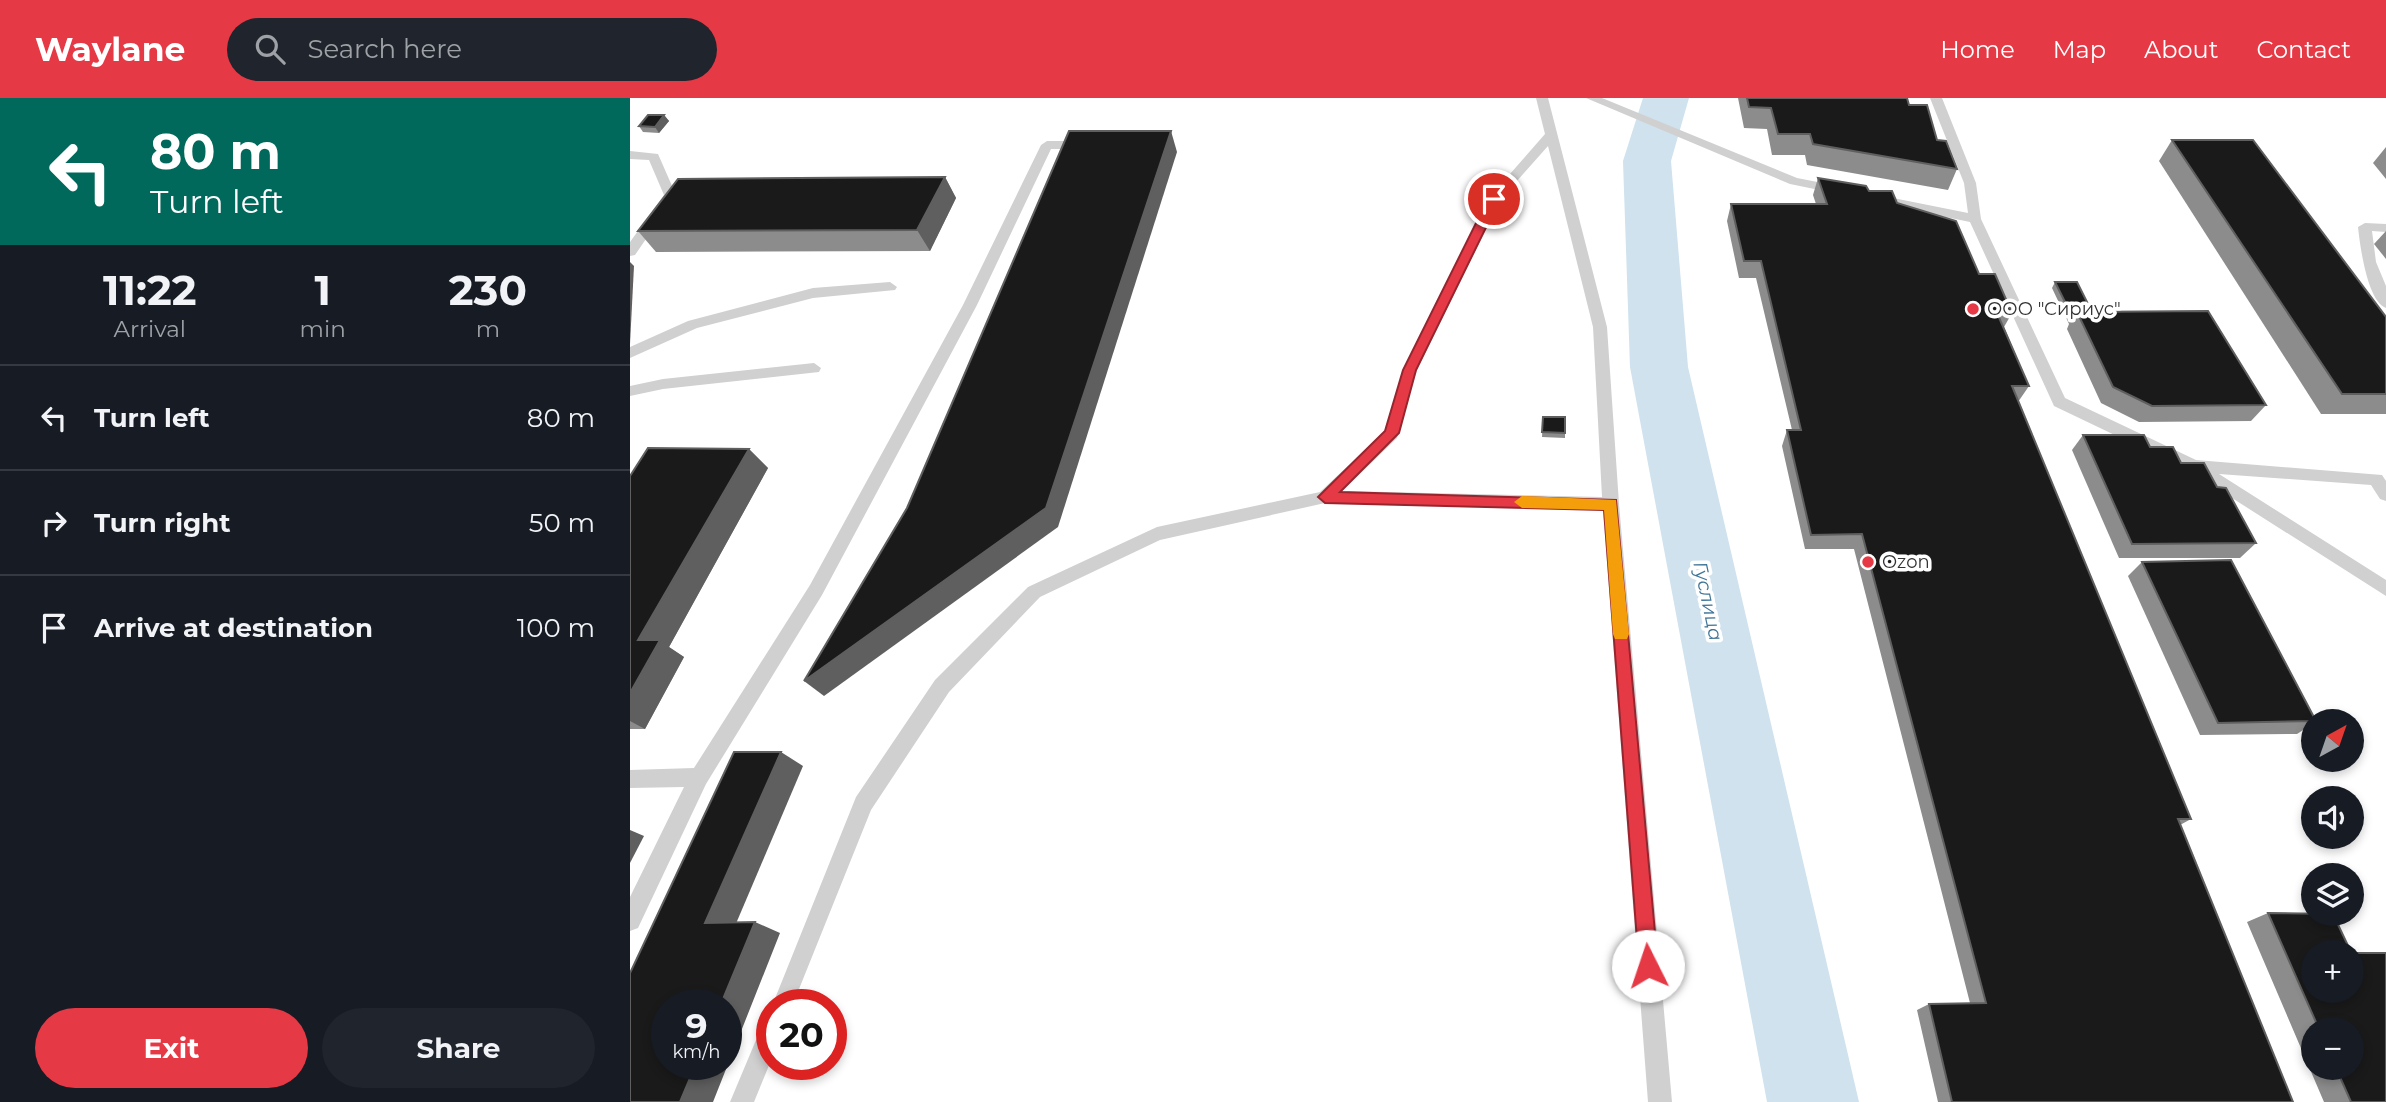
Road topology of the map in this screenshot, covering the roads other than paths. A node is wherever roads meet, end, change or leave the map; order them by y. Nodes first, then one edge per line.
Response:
1 (1542, 98) edge
2 (1592, 98) edge
3 (1934, 99) edge
4 (1552, 135) junction
5 (1100, 145) edge
6 (630, 155) edge
7 (1975, 219) junction
8 (2386, 228) edge
9 (630, 252) edge
10 (890, 287) dead end
11 (2386, 303) edge
12 (630, 353) edge
13 (814, 368) dead end
14 (630, 391) edge
15 (2194, 466) junction
16 (2386, 495) edge
17 (1325, 497) junction
18 (1611, 504) junction
19 (2386, 589) edge
20 (699, 777) junction
21 (630, 779) edge
22 (630, 920) edge
23 (788, 989) edge
24 (756, 1068) edge
25 (742, 1102) edge
26 (1660, 1102) edge

1 - 4 lane
2 - 7 lane
3 - 7 lane
4 - 17 lane
4 - 18 lane
5 - 20 lane
6 - 9 lane
7 - 15 lane
8 - 11 lane
10 - 12 lane
13 - 14 lane
15 - 16 lane
15 - 19 lane
17 - 18 lane
17 - 23 lane
18 - 26 lane
20 - 21 lane
20 - 22 lane
24 - 25 lane

